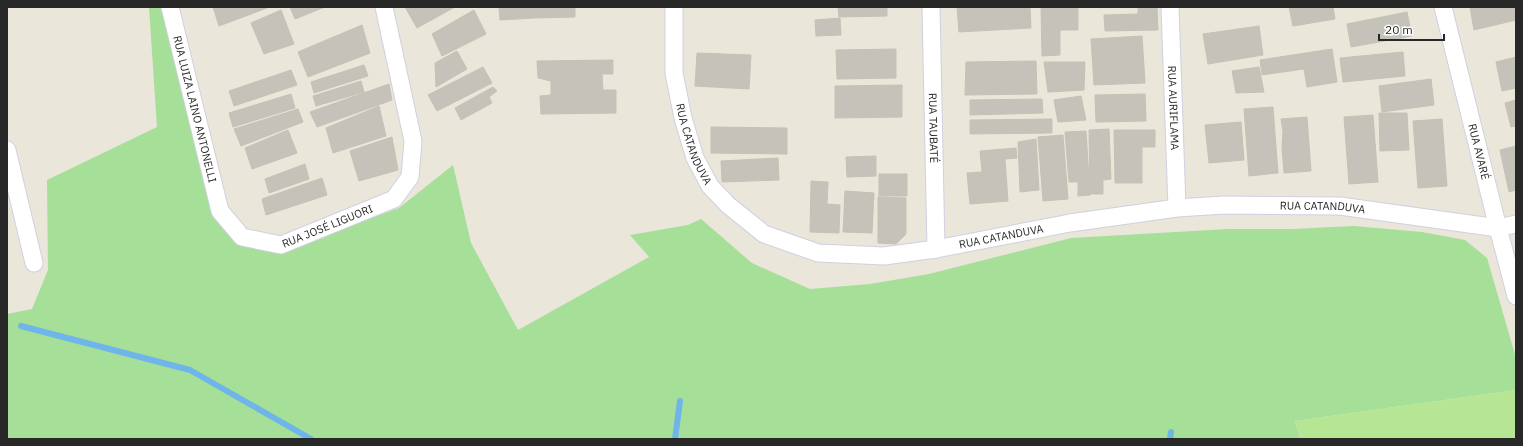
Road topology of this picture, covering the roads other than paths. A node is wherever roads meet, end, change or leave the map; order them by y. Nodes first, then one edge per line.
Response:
1 (170, 7) edge
2 (384, 7) edge
3 (674, 7) edge
4 (931, 7) edge
5 (1170, 7) edge
6 (1443, 7) edge
7 (7, 150) edge
8 (1177, 208) junction
9 (220, 211) joint
10 (1516, 224) edge
11 (1498, 228) junction
12 (936, 249) junction
13 (34, 263) dead end
14 (1516, 296) edge

1 - 9 street, RUA LUIZA LAINO ANTONELLI
2 - 9 street, RUA JOSÉ LIGUORI
3 - 12 street, RUA CATANDUVA
4 - 12 street, RUA TAUBATÉ
5 - 8 street, RUA AURIFLAMA
6 - 11 street, RUA AVARÉ
7 - 13 street
8 - 11 street, RUA CATANDUVA
8 - 12 street, RUA CATANDUVA
10 - 11 street
11 - 14 street, RUA AVARÉ

